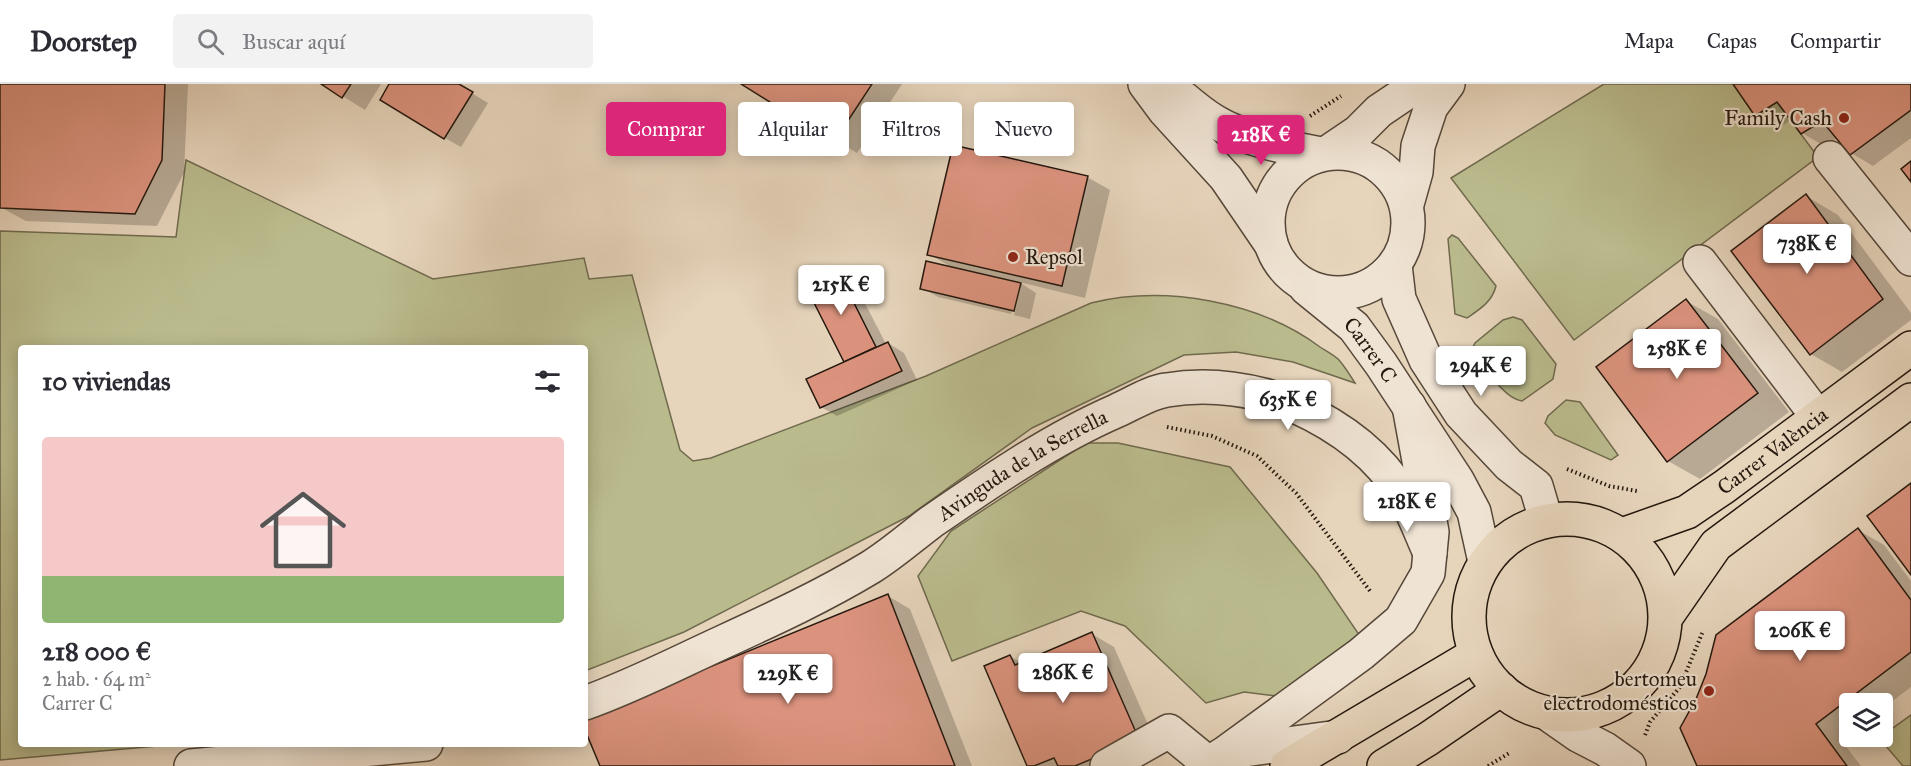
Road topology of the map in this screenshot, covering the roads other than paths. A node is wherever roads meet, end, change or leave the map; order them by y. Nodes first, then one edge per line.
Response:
1 (1145, 84) edge
2 (1166, 84) edge
3 (1419, 84) edge
4 (1448, 84) edge
5 (1324, 154) junction
6 (1830, 158) dead end
7 (1407, 204) junction
8 (1271, 244) junction
9 (1911, 259) edge
10 (1700, 262) dead end
11 (1395, 265) junction
12 (1298, 281) junction
13 (1911, 348) edge
14 (1911, 400) edge
15 (1409, 406) junction
16 (1818, 417) junction
17 (1546, 520) junction
18 (1622, 535) junction
19 (1430, 554) junction
20 (1485, 562) junction
21 (1666, 617) junction
22 (1476, 654) junction
23 (1501, 689) junction
24 (588, 701) edge
25 (1548, 714) junction
26 (1338, 737) junction
27 (394, 747) edge
28 (1636, 752) edge
29 (1212, 760) edge
30 (191, 766) edge
31 (1107, 766) edge
32 (1287, 766) edge
33 (1384, 766) edge

1 - 8 street
2 - 5 street
3 - 5 street
4 - 7 street
5 - 7 street
5 - 8 street
6 - 9 street
7 - 11 street
8 - 12 street
10 - 16 street
11 - 12 street
11 - 17 street, Carrer C
12 - 15 street, Carrer C
13 - 16 main road, Carrer València
14 - 21 main road, Carrer València
15 - 19 street
15 - 20 street, Carrer C
16 - 18 main road, Carrer València
17 - 18 main road
17 - 20 main road
18 - 21 main road
19 - 24 street, Avinguda de la Serrella
19 - 29 street
20 - 22 main road
21 - 25 main road
22 - 23 main road
22 - 26 main road
23 - 25 main road
23 - 33 main road
25 - 28 street
26 - 29 street
26 - 32 main road
27 - 30 street
29 - 31 street

